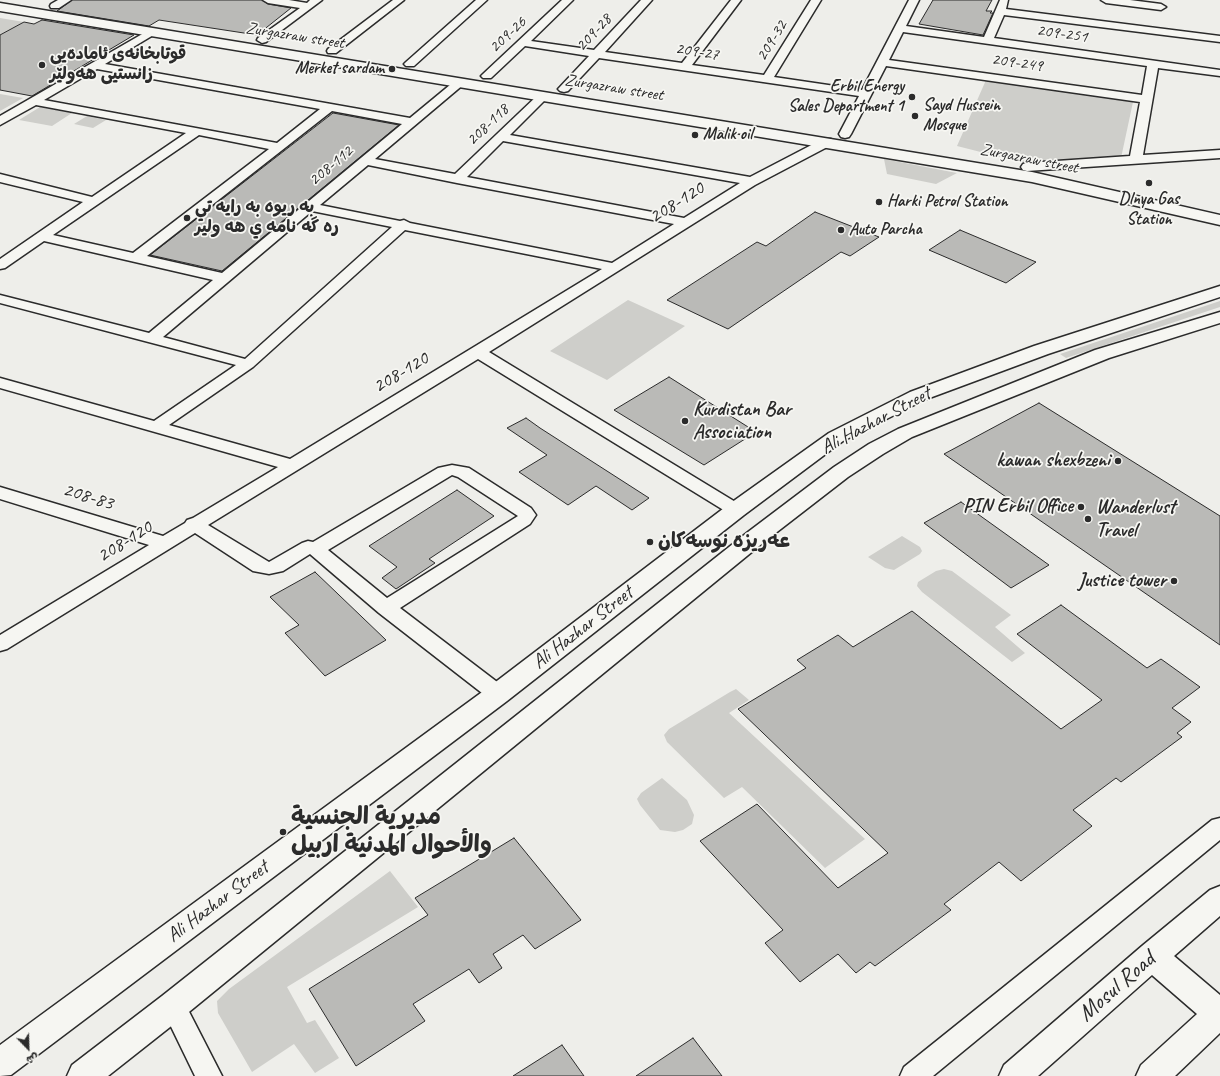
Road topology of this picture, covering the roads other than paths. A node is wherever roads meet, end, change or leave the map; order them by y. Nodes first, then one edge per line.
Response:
1 (14, 0) edge
2 (268, 0) edge
3 (399, 0) edge
4 (482, 0) edge
5 (568, 0) edge
6 (647, 0) edge
7 (736, 0) edge
8 (816, 0) edge
9 (914, 0) edge
10 (1004, 0) edge
11 (1106, 0) edge
12 (60, 3) edge
13 (313, 3) edge
14 (1162, 4) edge
15 (0, 7) edge
16 (1000, 11) junction
17 (900, 28) junction
18 (1156, 31) junction
19 (151, 32) junction
20 (1220, 39) edge
21 (262, 40) junction
22 (988, 40) junction
23 (524, 43) junction
24 (305, 47) junction
25 (332, 51) junction
26 (597, 54) junction
27 (294, 55) junction
28 (882, 62) junction
29 (1153, 63) junction
30 (410, 64) junction
31 (95, 65) junction
32 (685, 67) junction
33 (1220, 73) edge
34 (487, 76) junction
35 (767, 80) junction
36 (460, 82) junction
37 (564, 89) junction
38 (865, 94) junction
39 (542, 96) junction
40 (1147, 99) junction
41 (34, 101) junction
42 (330, 107) junction
43 (0, 121) edge
44 (412, 122) junction
45 (197, 131) junction
46 (845, 134) junction
47 (501, 137) junction
48 (827, 142) junction
49 (280, 147) junction
50 (1220, 154) edge
51 (1136, 160) junction
52 (365, 161) junction
53 (1027, 167) junction
54 (6, 179) edge
55 (457, 179) junction
56 (753, 181) junction
57 (0, 189) edge
58 (94, 201) junction
59 (310, 207) junction
60 (1220, 208) edge
61 (1220, 220) edge
62 (686, 222) junction
63 (404, 224) junction
64 (42, 237) junction
65 (136, 258) junction
66 (0, 265) edge
67 (613, 267) junction
68 (224, 278) junction
69 (1220, 291) edge
70 (0, 300) edge
71 (1220, 317) edge
72 (151, 339) junction
73 (478, 352) junction
74 (248, 364) junction
75 (0, 383) edge
76 (156, 427) junction
77 (291, 465) junction
78 (2, 495) edge
79 (736, 510) junction
80 (194, 524) junction
81 (164, 543) junction
82 (316, 549) junction
83 (386, 608) junction
84 (0, 644) edge
85 (498, 694) junction
86 (1220, 827) edge
87 (1220, 899) edge
88 (1152, 956) junction
89 (173, 1006) junction
90 (1220, 1014) edge
91 (0, 1064) edge
92 (83, 1076) edge
93 (209, 1076) edge
94 (913, 1076) edge
95 (1015, 1076) edge
96 (1152, 1076) edge

1 - 12 main road, Zurgazraw street
2 - 13 street
3 - 25 street
4 - 30 street
5 - 23 street, 209-26
6 - 26 street, 209-28
7 - 32 street
8 - 35 street, 209-32
9 - 17 street
10 - 16 street
11 - 14 street
12 - 21 main road, Zurgazraw street
13 - 21 street
14 - 18 street
15 - 19 main road, Zurgazraw street
16 - 18 street
16 - 22 street
17 - 22 street, 209-251
17 - 28 street
18 - 20 street
19 - 27 main road, Zurgazraw street
19 - 31 street
21 - 24 main road, Zurgazraw street
22 - 29 street, 209-251
23 - 26 street, 209-27
23 - 34 street, 209-26
24 - 25 main road, Zurgazraw street
24 - 27 main road
25 - 30 main road, Zurgazraw street
26 - 32 street, 209-27
26 - 37 street, 209-28
27 - 36 main road, Zurgazraw street
28 - 38 street
28 - 40 street, 209-249
29 - 33 street, 209-251
29 - 40 street
30 - 34 main road, Zurgazraw street
31 - 41 street
31 - 42 street
32 - 35 street, 209-27
34 - 37 main road, Zurgazraw street
35 - 38 street, 209-27
36 - 39 main road, Zurgazraw street
36 - 44 street, 208-112
37 - 46 main road, Zurgazraw street
38 - 46 street
39 - 47 street, 208-118
39 - 48 main road, Zurgazraw street
40 - 51 street
41 - 43 street
41 - 45 street
42 - 44 street
42 - 49 street
44 - 52 street, 208-112
45 - 49 street
45 - 58 street
46 - 53 main road, Zurgazraw street
47 - 55 street, 208-118
47 - 56 street
48 - 56 street, 208-120
48 - 61 main road, Zurgazraw street
49 - 65 street
50 - 51 street
51 - 53 street
52 - 55 street
52 - 59 street, 208-112
53 - 60 main road, Zurgazraw street
54 - 57 street
54 - 58 street
55 - 62 street
56 - 62 street, 208-120
58 - 64 street
59 - 63 street
59 - 68 street, 208-112
62 - 67 street, 208-120
63 - 67 street
63 - 74 street
64 - 65 street
64 - 66 street
65 - 68 street
67 - 73 street, 208-120
68 - 72 street, 208-112
69 - 79 main road, Ali Hazhar Street
70 - 72 street
71 - 89 main road, Ali Hazhar Street
72 - 74 street
73 - 77 street, 208-120
73 - 79 street
74 - 76 street
75 - 76 street
76 - 77 street
77 - 80 street, 208-120
78 - 81 street, 208-83
79 - 85 main road, Ali Hazhar Street
80 - 81 street, 208-120
80 - 82 street
81 - 84 street, 208-120
82 - 83 street
82 - 83 street
83 - 85 street
85 - 91 main road, Ali Hazhar Street
86 - 94 street
87 - 88 main road, Mosul Road
88 - 90 main road
88 - 95 main road, Mosul Road
89 - 92 main road, Ali Hazhar Street
89 - 93 street
90 - 96 main road

